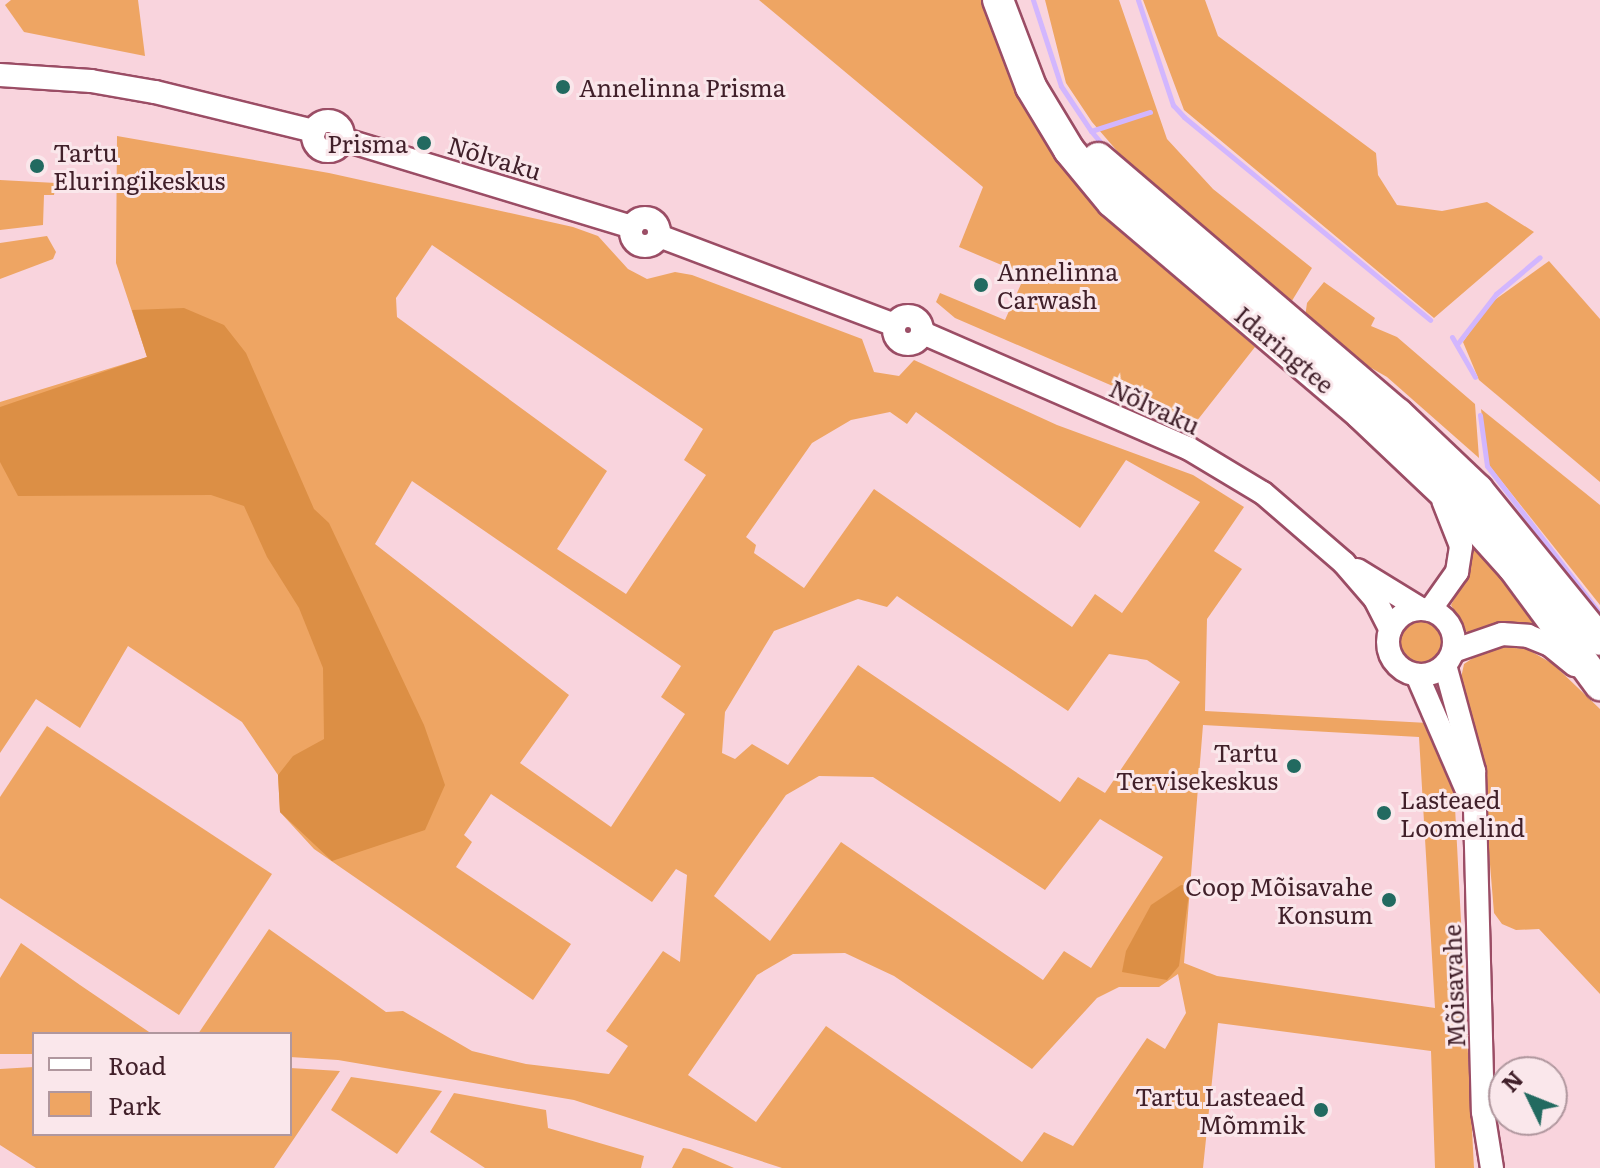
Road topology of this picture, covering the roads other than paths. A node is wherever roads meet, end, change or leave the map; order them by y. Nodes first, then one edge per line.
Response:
1 (998, 0) edge
2 (1014, 0) edge
3 (0, 67) edge
4 (11, 75) edge
5 (1265, 316) junction
6 (1291, 338) junction
7 (1434, 485) junction
8 (1344, 563) junction
9 (1425, 609) junction
10 (1390, 629) junction
11 (1600, 640) edge
12 (1449, 658) junction
13 (1417, 675) junction
14 (1600, 685) edge
15 (1600, 693) edge
16 (1471, 802) junction
17 (1492, 1168) edge

1 - 5 main road, Idaringtee
2 - 5 main road, Idaringtee
3 - 4 street, Nõlvaku
4 - 8 street, Nõlvaku
5 - 6 main road, Idaringtee
6 - 7 main road, Idaringtee
6 - 11 main road, Idaringtee
7 - 9 street
7 - 14 main road, Idaringtee
8 - 9 street, Nõlvaku
8 - 10 street, Nõlvaku
9 - 10 street
9 - 12 street
10 - 13 street
12 - 13 street
12 - 15 street
12 - 16 street, Mõisavahe
13 - 16 street, Mõisavahe
16 - 17 street, Mõisavahe

